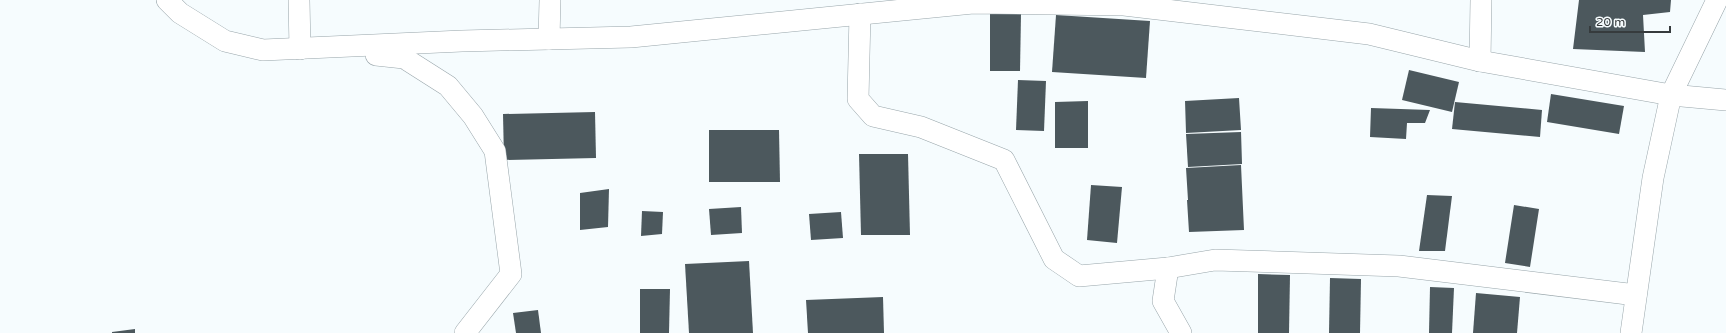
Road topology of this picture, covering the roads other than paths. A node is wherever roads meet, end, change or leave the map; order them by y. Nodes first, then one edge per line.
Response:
1 (167, 0) edge
2 (300, 0) edge
3 (550, 0) edge
4 (1481, 0) edge
5 (1717, 0) edge
6 (1123, 3) edge
7 (860, 14) junction
8 (549, 39) junction
9 (300, 49) junction
10 (1480, 61) junction
11 (1671, 95) junction
12 (1726, 100) edge
13 (1168, 268) junction
14 (1636, 295) junction
15 (465, 333) edge
16 (1181, 333) edge
17 (1631, 333) edge

1 - 9 street
2 - 9 street
3 - 8 street
4 - 10 street
5 - 11 street
6 - 7 street
6 - 10 street
7 - 8 street
7 - 13 street
8 - 9 street
9 - 15 street
10 - 11 street
11 - 12 street
11 - 14 street
13 - 14 street
13 - 16 street
14 - 17 street

